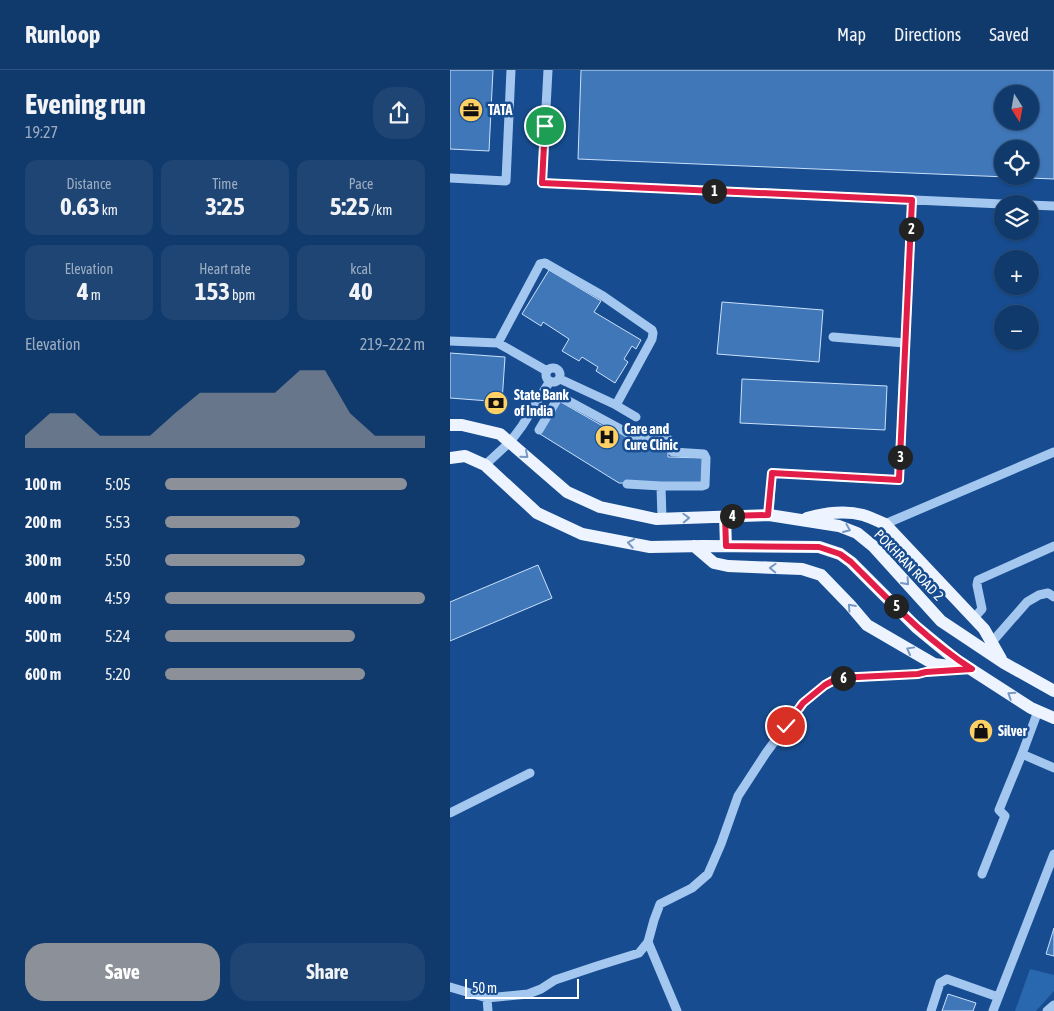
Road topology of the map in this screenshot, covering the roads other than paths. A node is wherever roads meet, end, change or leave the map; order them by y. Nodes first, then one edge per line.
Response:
1 (511, 70) edge
2 (548, 70) edge
3 (450, 178) edge
4 (912, 200) junction
5 (994, 204) edge
6 (1039, 205) edge
7 (1054, 206) edge
8 (833, 337) dead end
9 (450, 341) edge
10 (498, 344) junction
11 (905, 344) junction
12 (547, 371) junction
13 (560, 379) junction
14 (550, 381) junction
15 (616, 405) junction
16 (636, 417) dead end
17 (450, 425) edge
18 (539, 430) dead end
19 (510, 442) junction
20 (1054, 452) edge
21 (450, 458) edge
22 (485, 465) junction
23 (627, 484) dead end
24 (661, 486) junction
25 (768, 515) junction
26 (725, 516) junction
27 (662, 519) junction
28 (801, 520) junction
29 (885, 524) junction
30 (694, 546) junction
31 (726, 546) junction
32 (1054, 546) edge
33 (1052, 594) edge
34 (974, 618) junction
35 (992, 642) junction
36 (1004, 663) junction
37 (972, 669) junction
38 (1054, 691) edge
39 (1038, 712) junction
40 (1054, 718) edge
41 (1022, 754) junction
42 (1054, 768) edge
43 (530, 773) dead end
44 (450, 813) edge
45 (1054, 854) edge
46 (982, 874) dead end
47 (648, 942) junction
48 (450, 987) edge
49 (998, 996) junction
50 (487, 998) junction
51 (1054, 1005) edge
52 (488, 1011) edge
53 (677, 1011) edge
54 (931, 1011) edge
55 (993, 1011) edge
56 (1047, 1011) edge

1 - 3 street
2 - 4 street
4 - 5 street
4 - 11 street
6 - 7 street
8 - 11 street
9 - 10 street
10 - 12 street
10 - 15 street
11 - 25 street
12 - 13 street
12 - 14 street
13 - 14 street
13 - 15 street
14 - 19 street
15 - 16 street
17 - 19 main road, POKHRAN ROAD 2
18 - 24 street
19 - 22 street
19 -> 27 main road, POKHRAN ROAD 2
20 - 29 street
21 - 22 main road
30 -> 22 main road
23 - 24 street
24 - 27 street
25 - 26 main road, POKHRAN ROAD 2
25 - 28 main road, POKHRAN ROAD 2
27 -> 26 main road, POKHRAN ROAD 2
26 - 31 main road
28 - 29 main road
28 -> 36 main road, POKHRAN ROAD 2
29 - 34 main road
30 - 31 main road
37 -> 30 main road
31 - 37 main road
32 - 34 street
33 - 35 street
34 - 35 main road
35 - 36 main road
36 - 38 main road, POKHRAN ROAD 2
39 -> 37 main road
37 - 47 street
39 - 40 main road
39 - 41 street
41 - 42 street
41 - 46 street
43 - 44 street
45 - 49 street
47 - 50 street
47 - 53 street
48 - 50 street
49 - 54 street
49 - 55 street
50 - 52 street
51 - 56 street

